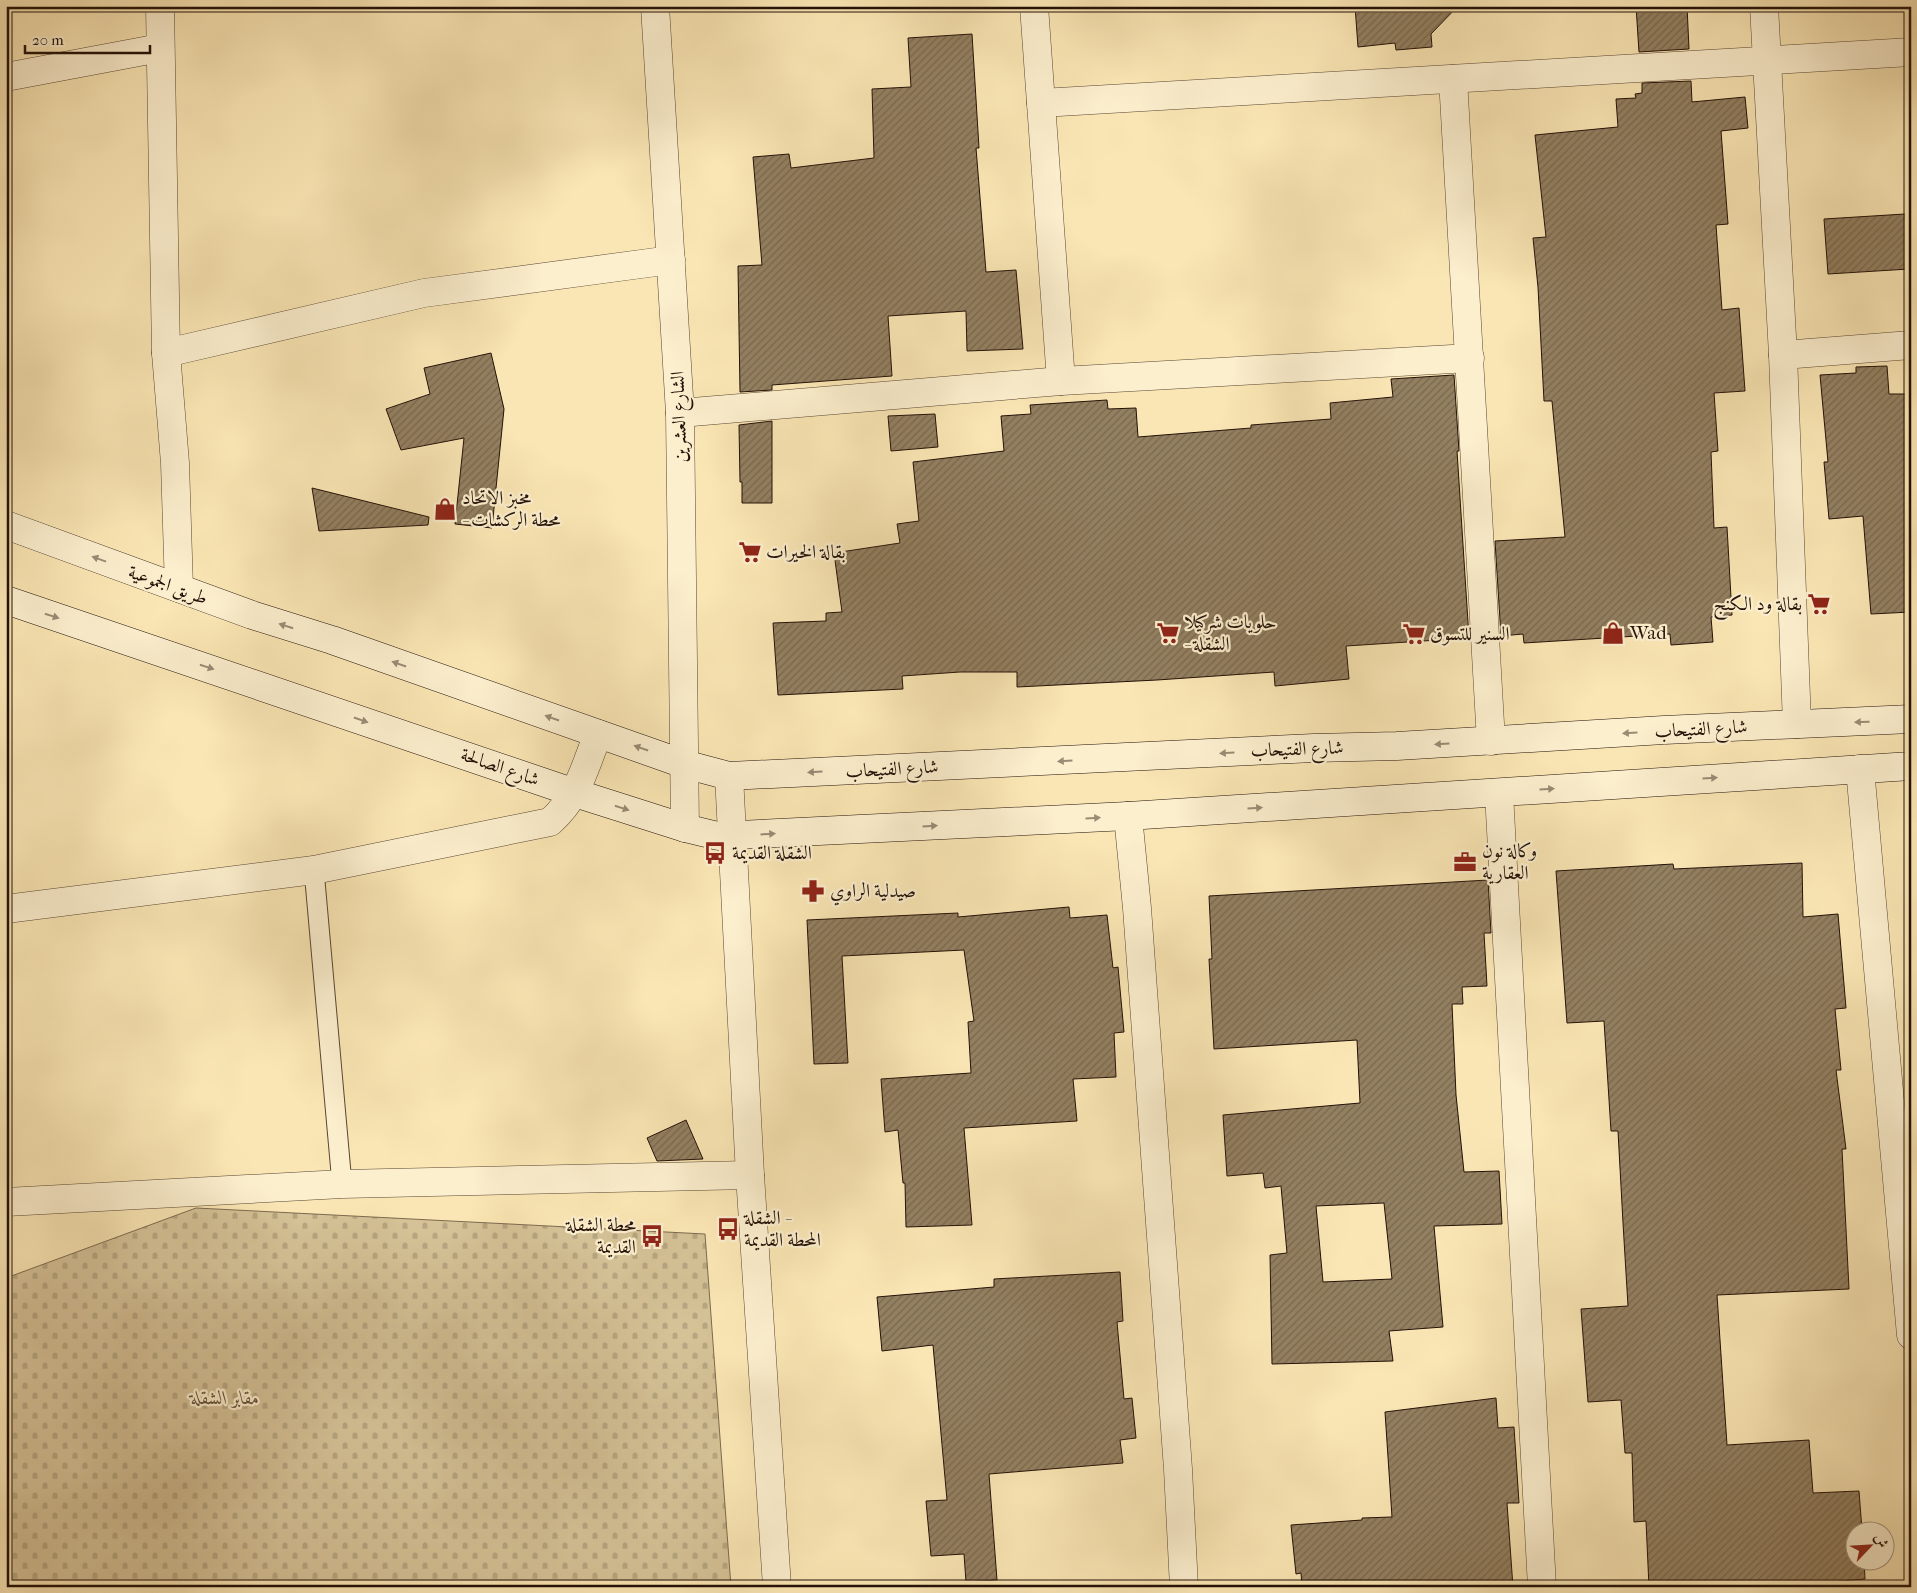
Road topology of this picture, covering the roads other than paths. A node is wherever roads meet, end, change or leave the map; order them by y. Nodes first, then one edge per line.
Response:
1 (160, 6) edge
2 (655, 6) edge
3 (1034, 6) edge
4 (1764, 6) edge
5 (160, 48) junction
6 (1911, 52) edge
7 (1767, 61) junction
8 (6, 77) edge
9 (1453, 79) junction
10 (1041, 103) junction
11 (671, 260) junction
12 (1911, 345) edge
13 (166, 352) junction
14 (1783, 355) junction
15 (1470, 358) junction
16 (1061, 381) junction
17 (680, 413) junction
18 (6, 525) edge
19 (178, 588) junction
20 (6, 600) edge
21 (1911, 719) edge
22 (1797, 724) junction
23 (598, 734) junction
24 (1491, 741) junction
25 (684, 764) junction
26 (1911, 766) edge
27 (1860, 769) junction
28 (729, 776) junction
29 (575, 793) junction
30 (1499, 793) junction
31 (1128, 816) junction
32 (685, 828) junction
33 (732, 836) junction
34 (314, 870) junction
35 (6, 909) edge
36 (750, 1175) junction
37 (342, 1184) junction
38 (6, 1202) edge
39 (1911, 1334) edge
40 (777, 1587) edge
41 (1184, 1587) edge
42 (1542, 1587) edge

1 - 5 street
2 - 11 street, الشارع العشرين
3 - 10 street
4 - 7 street
5 - 8 street
5 - 13 street
6 - 7 street
7 - 9 street
7 - 14 street
9 - 10 street
9 - 15 street
10 - 16 street
11 - 13 street
11 - 17 street, الشارع العشرين
12 - 14 street
13 - 19 street
14 - 22 street
15 - 16 street
15 - 24 street
16 - 17 street
17 - 25 street, الشارع العشرين
19 -> 18 street, طريق الجموعية
23 -> 19 street, طريق الجموعية
20 -> 29 street, شارع الصالحة
21 -> 22 street, شارع الفتيحاب
22 -> 24 street, شارع الفتيحاب
25 -> 23 street
23 - 29 street
24 -> 28 street, شارع الفتيحاب
25 - 28 street, شارع الفتيحاب
25 - 32 street, الشارع العشرين
26 - 27 street
30 -> 27 street
27 - 39 street
28 - 33 street
29 -> 32 street, شارع الصالحة
29 - 34 street
31 -> 30 street
30 - 42 street
33 -> 31 street
31 - 41 street
32 - 33 street
33 - 36 street
34 - 35 street
34 - 37 lane
36 - 37 street
36 - 40 street
37 - 38 street

